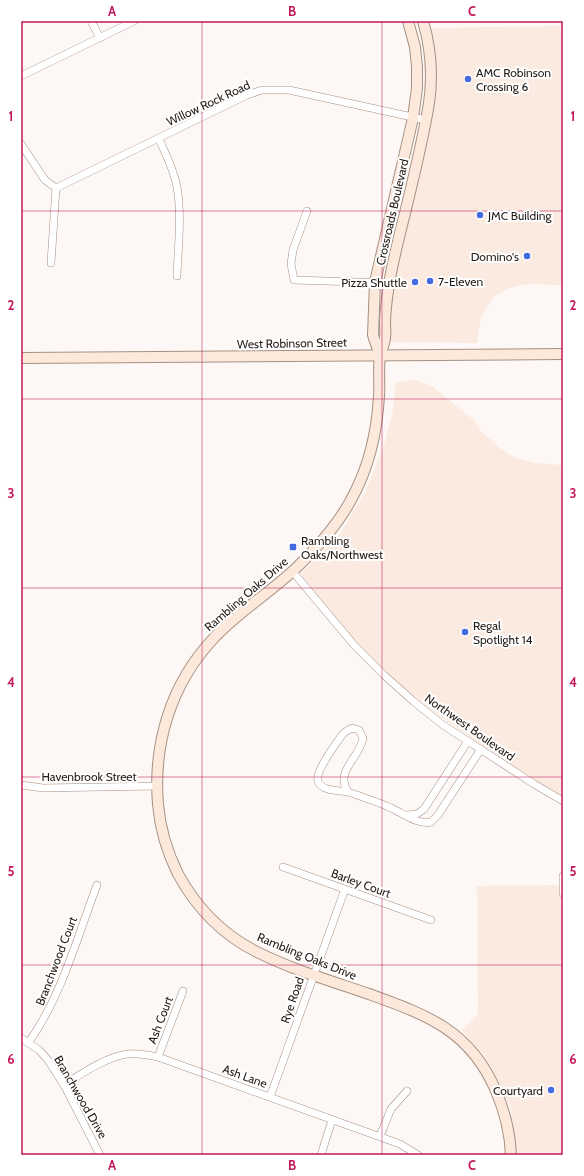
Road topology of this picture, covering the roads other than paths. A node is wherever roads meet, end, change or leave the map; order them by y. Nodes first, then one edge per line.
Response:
1 (91, 21) edge
2 (134, 21) edge
3 (408, 21) edge
4 (423, 21) edge
5 (100, 38) junction
6 (21, 76) edge
7 (413, 118) junction
8 (426, 120) junction
9 (159, 139) junction
10 (21, 144) edge
11 (56, 188) junction
12 (307, 211) dead end
13 (51, 263) dead end
14 (177, 276) dead end
15 (375, 282) junction
16 (389, 283) junction
17 (563, 354) edge
18 (380, 356) junction
19 (21, 358) edge
20 (293, 572) junction
21 (468, 741) junction
22 (480, 749) junction
23 (21, 785) edge
24 (157, 786) junction
25 (348, 792) junction
26 (563, 801) edge
27 (407, 815) junction
28 (284, 867) dead end
29 (563, 876) edge
30 (97, 885) dead end
31 (345, 889) junction
32 (563, 893) edge
33 (431, 920) dead end
34 (313, 975) junction
35 (183, 991) dead end
36 (21, 1038) edge
37 (29, 1042) junction
38 (158, 1057) junction
39 (64, 1085) junction
40 (407, 1091) dead end
41 (270, 1097) junction
42 (332, 1120) junction
43 (380, 1136) junction
44 (100, 1155) edge
45 (321, 1155) edge
46 (418, 1155) edge
47 (511, 1155) edge

1 - 5 street
2 - 5 street
3 - 7 street, Crossroads Boulevard
4 - 8 street, Crossroads Boulevard
5 - 6 street
7 - 8 street, Willow Rock Road
7 - 9 street, Willow Rock Road
7 - 15 street, Crossroads Boulevard
8 - 16 street, Crossroads Boulevard
9 - 11 street, Willow Rock Road
9 - 14 street
10 - 11 street
11 - 13 street
12 - 15 street
15 - 16 street
15 - 18 street, Crossroads Boulevard
16 - 18 street, Crossroads Boulevard
17 - 18 street, West Robinson Street
18 - 19 street, West Robinson Street
18 - 20 street, Rambling Oaks Drive
20 - 21 street, Northwest Boulevard
20 - 24 street, Rambling Oaks Drive
21 - 22 street, Northwest Boulevard
21 - 27 street
22 - 26 street, Northwest Boulevard
22 - 27 street
23 - 24 street, Havenbrook Street
24 - 34 street, Rambling Oaks Drive
25 - 25 street
25 - 27 street
28 - 31 street, Barley Court
29 - 32 street
30 - 37 street, Branchwood Court
31 - 33 street, Barley Court
31 - 34 street, Rye Road
34 - 41 street, Rye Road
34 - 47 street, Rambling Oaks Drive
35 - 38 street, Ash Court
36 - 37 street, Branchwood Drive
37 - 39 street, Branchwood Drive
38 - 39 street, Ash Lane
38 - 41 street, Ash Lane
39 - 44 street, Branchwood Drive
40 - 43 street
41 - 42 street, Ash Lane
42 - 43 street, Ash Lane
42 - 45 street
43 - 46 street, Ash Lane

